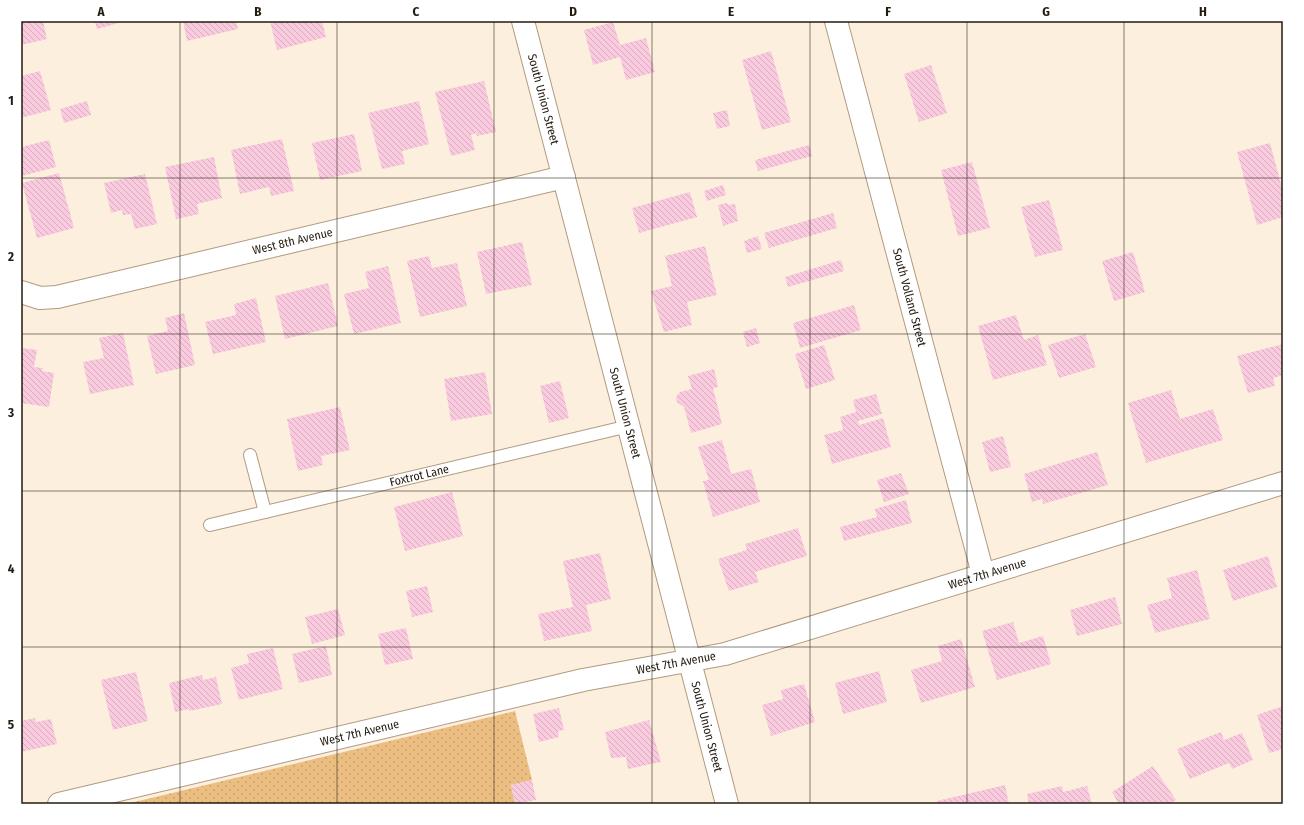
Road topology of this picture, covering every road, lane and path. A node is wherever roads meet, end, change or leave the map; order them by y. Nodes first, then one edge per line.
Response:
1 (523, 21) edge
2 (836, 21) edge
3 (564, 177) junction
4 (21, 292) edge
5 (629, 426) junction
6 (250, 455) dead end
7 (1283, 483) edge
8 (265, 512) junction
9 (210, 525) dead end
10 (983, 574) junction
11 (690, 661) junction
12 (59, 804) edge
13 (727, 804) edge

1 - 3 street, South Union Street
2 - 10 street, South Volland Street
3 - 4 street, West 8th Avenue
3 - 5 street, South Union Street
5 - 8 lane, Foxtrot Lane
5 - 11 street, South Union Street
6 - 8 lane
7 - 10 street, West 7th Avenue
8 - 9 lane, Foxtrot Lane
10 - 11 street, West 7th Avenue
11 - 12 street, West 7th Avenue
11 - 13 street, South Union Street

